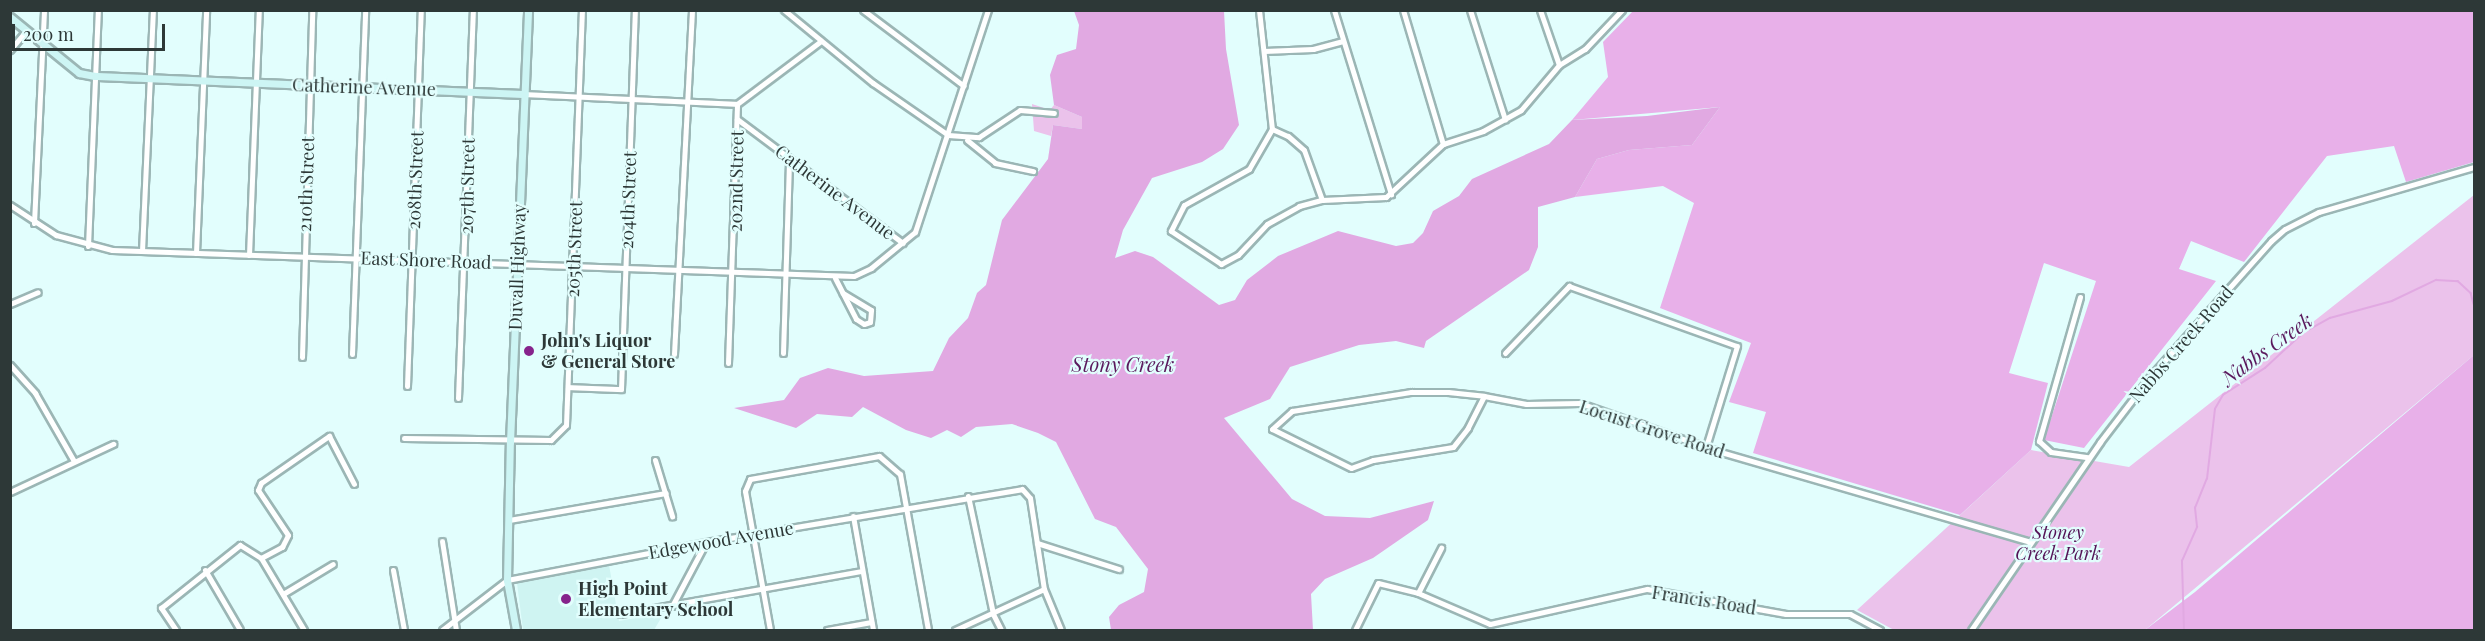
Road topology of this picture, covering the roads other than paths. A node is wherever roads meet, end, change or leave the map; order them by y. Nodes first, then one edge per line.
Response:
1 (44, 10) edge
2 (98, 10) edge
3 (153, 10) edge
4 (206, 10) edge
5 (259, 10) edge
6 (312, 10) edge
7 (365, 10) edge
8 (420, 10) edge
9 (473, 10) edge
10 (528, 10) edge
11 (582, 10) edge
12 (635, 10) edge
13 (692, 10) edge
14 (784, 10) edge
15 (863, 10) edge
16 (988, 10) edge
17 (1259, 10) edge
18 (1334, 10) edge
19 (1403, 10) edge
20 (1470, 10) edge
21 (1540, 10) edge
22 (1623, 10) edge
23 (10, 17) edge
24 (27, 30) junction
25 (821, 41) junction
26 (1343, 41) junction
27 (43, 43) junction
28 (10, 50) edge
29 (1264, 51) junction
30 (1559, 65) junction
31 (95, 76) junction
32 (151, 78) junction
33 (202, 81) junction
34 (255, 83) junction
35 (309, 85) junction
36 (362, 86) junction
37 (964, 86) junction
38 (417, 90) junction
39 (469, 91) junction
40 (525, 94) junction
41 (578, 97) junction
42 (631, 99) junction
43 (687, 102) junction
44 (737, 104) junction
45 (1054, 113) dead end
46 (737, 119) junction
47 (1504, 120) junction
48 (1272, 129) junction
49 (948, 135) junction
50 (965, 139) junction
51 (1443, 144) junction
52 (789, 159) junction
53 (2475, 166) edge
54 (1033, 171) dead end
55 (1390, 194) junction
56 (1322, 200) junction
57 (10, 205) edge
58 (34, 223) junction
59 (903, 243) junction
60 (88, 246) junction
61 (142, 251) junction
62 (196, 252) junction
63 (249, 255) junction
64 (303, 256) junction
65 (358, 257) junction
66 (412, 261) junction
67 (465, 262) junction
68 (516, 264) junction
69 (574, 266) junction
70 (626, 268) junction
71 (679, 269) junction
72 (734, 273) junction
73 (787, 275) junction
74 (835, 278) junction
75 (38, 292) dead end
76 (843, 293) junction
77 (2080, 297) dead end
78 (10, 304) edge
79 (783, 352) dead end
80 (1505, 352) dead end
81 (352, 354) dead end
82 (674, 354) dead end
83 (302, 357) dead end
84 (728, 363) dead end
85 (10, 365) edge
86 (407, 386) dead end
87 (568, 387) junction
88 (1484, 396) junction
89 (458, 398) dead end
90 (404, 438) dead end
91 (510, 442) junction
92 (113, 444) dead end
93 (1706, 447) junction
94 (2088, 457) junction
95 (655, 460) dead end
96 (74, 461) junction
97 (354, 484) dead end
98 (10, 492) edge
99 (666, 493) junction
100 (968, 496) junction
101 (905, 507) junction
102 (672, 516) dead end
103 (853, 516) junction
104 (509, 520) junction
105 (753, 534) junction
106 (442, 541) dead end
107 (706, 542) junction
108 (2030, 542) junction
109 (1037, 543) junction
110 (1442, 548) dead end
111 (261, 558) junction
112 (333, 564) dead end
113 (1119, 569) dead end
114 (205, 570) junction
115 (393, 570) dead end
116 (862, 571) junction
117 (507, 580) junction
118 (1044, 589) junction
119 (764, 590) junction
120 (1419, 593) junction
121 (283, 594) junction
122 (672, 606) junction
123 (620, 614) dead end
124 (993, 614) junction
125 (454, 621) junction
126 (871, 622) junction
127 (176, 630) edge
128 (240, 630) edge
129 (304, 630) edge
130 (404, 630) edge
131 (442, 630) edge
132 (456, 630) edge
133 (516, 630) edge
134 (770, 630) edge
135 (827, 630) edge
136 (873, 630) edge
137 (928, 630) edge
138 (955, 630) edge
139 (1001, 630) edge
140 (1061, 630) edge
141 (1355, 630) edge
142 (1880, 630) edge
143 (1971, 630) edge

1 - 27 street
2 - 31 street
3 - 32 street
4 - 33 street
5 - 34 street
6 - 35 street, 210th Street
7 - 36 street
8 - 38 street, 208th Street
9 - 39 street, 207th Street
10 - 40 street, Duvall Highway
11 - 41 street, 205th Street
12 - 42 street, 204th Street
13 - 43 street
14 - 25 street
15 - 37 street
16 - 37 street, East Shore Road
17 - 29 street
18 - 26 street
19 - 51 street
20 - 47 street
21 - 30 street
22 - 30 street
23 - 24 street, Catherine Avenue
24 - 27 street, Catherine Avenue
24 - 28 street
25 - 44 street, 202nd Street
25 - 49 street
26 - 29 street
26 - 55 street
27 - 31 street, Catherine Avenue
27 - 58 street
29 - 48 street
30 - 47 street
31 - 32 street, Catherine Avenue
31 - 60 street
32 - 33 street, Catherine Avenue
32 - 61 street
33 - 34 street, Catherine Avenue
33 - 62 street
34 - 35 street, Catherine Avenue
34 - 63 street
35 - 36 street, Catherine Avenue
35 - 64 street, 210th Street
36 - 38 street, Catherine Avenue
36 - 65 street
37 - 49 street, East Shore Road
38 - 39 street, Catherine Avenue
38 - 66 street, 208th Street
39 - 40 street, Catherine Avenue
39 - 67 street, 207th Street
40 - 41 street, Catherine Avenue
40 - 68 street, Duvall Highway
41 - 42 street, Catherine Avenue
41 - 69 street, 205th Street
42 - 43 street, Catherine Avenue
42 - 70 street, 204th Street
43 - 44 street, Catherine Avenue
43 - 71 street
44 - 46 street, 202nd Street
45 - 50 street
46 - 52 street, Catherine Avenue
46 - 72 street, 202nd Street
47 - 51 street
48 - 56 street
48 - 56 street
49 - 50 street
49 - 59 street, East Shore Road
50 - 54 street
51 - 55 street
52 - 59 street, Catherine Avenue
52 - 73 street
53 - 94 street, Nabbs Creek Road
55 - 56 street
57 - 58 street, East Shore Road
58 - 60 street, East Shore Road
59 - 74 street, East Shore Road
60 - 61 street, East Shore Road
61 - 62 street, East Shore Road
62 - 63 street, East Shore Road
63 - 64 street, East Shore Road
64 - 65 street, East Shore Road
64 - 83 street, 210th Street
65 - 66 street, East Shore Road
65 - 81 street
66 - 67 street, East Shore Road
66 - 86 street, 208th Street
67 - 68 street, East Shore Road
67 - 89 street, 207th Street
68 - 69 street, East Shore Road
68 - 91 street, Duvall Highway
69 - 70 street, East Shore Road
69 - 87 street, 205th Street
70 - 71 street, East Shore Road
70 - 87 street, 204th Street
71 - 72 street, East Shore Road
71 - 82 street
72 - 73 street, East Shore Road
72 - 84 street, 202nd Street
73 - 74 street, East Shore Road
73 - 79 street
74 - 76 street
75 - 78 street
76 - 76 street
77 - 94 street
80 - 93 street
85 - 96 street
87 - 91 street, 205th Street
88 - 88 street, Locust Grove Road
88 - 93 street, Locust Grove Road
90 - 91 street, 205th Street
91 - 104 street, Duvall Highway
92 - 96 street
93 - 108 street, Locust Grove Road
94 - 108 street, Nabbs Creek Road
95 - 99 street
96 - 98 street
97 - 111 street
99 - 102 street
99 - 104 street
100 - 101 street, Edgewood Avenue
100 - 109 street, Edgewood Avenue
100 - 124 street
101 - 103 street, Edgewood Avenue
101 - 105 street
101 - 137 street
103 - 105 street, Edgewood Avenue
103 - 116 street
104 - 117 street, Duvall Highway
105 - 107 street, Edgewood Avenue
105 - 119 street
106 - 125 street
107 - 117 street, Edgewood Avenue
107 - 122 street
108 - 143 street, Nabbs Creek Road
109 - 113 street
109 - 118 street
110 - 120 street
111 - 114 street
111 - 121 street
112 - 121 street
114 - 127 street
114 - 128 street
115 - 130 street
116 - 119 street
116 - 126 street
117 - 125 street, Edgewood Avenue
117 - 133 street, Duvall Highway
118 - 124 street
118 - 140 street
119 - 122 street
119 - 134 street
120 - 141 street, Francis Road
120 - 142 street, Francis Road
121 - 129 street
122 - 123 street
124 - 138 street
124 - 139 street
125 - 131 street, Edgewood Avenue
125 - 132 street
126 - 135 street
126 - 136 street

